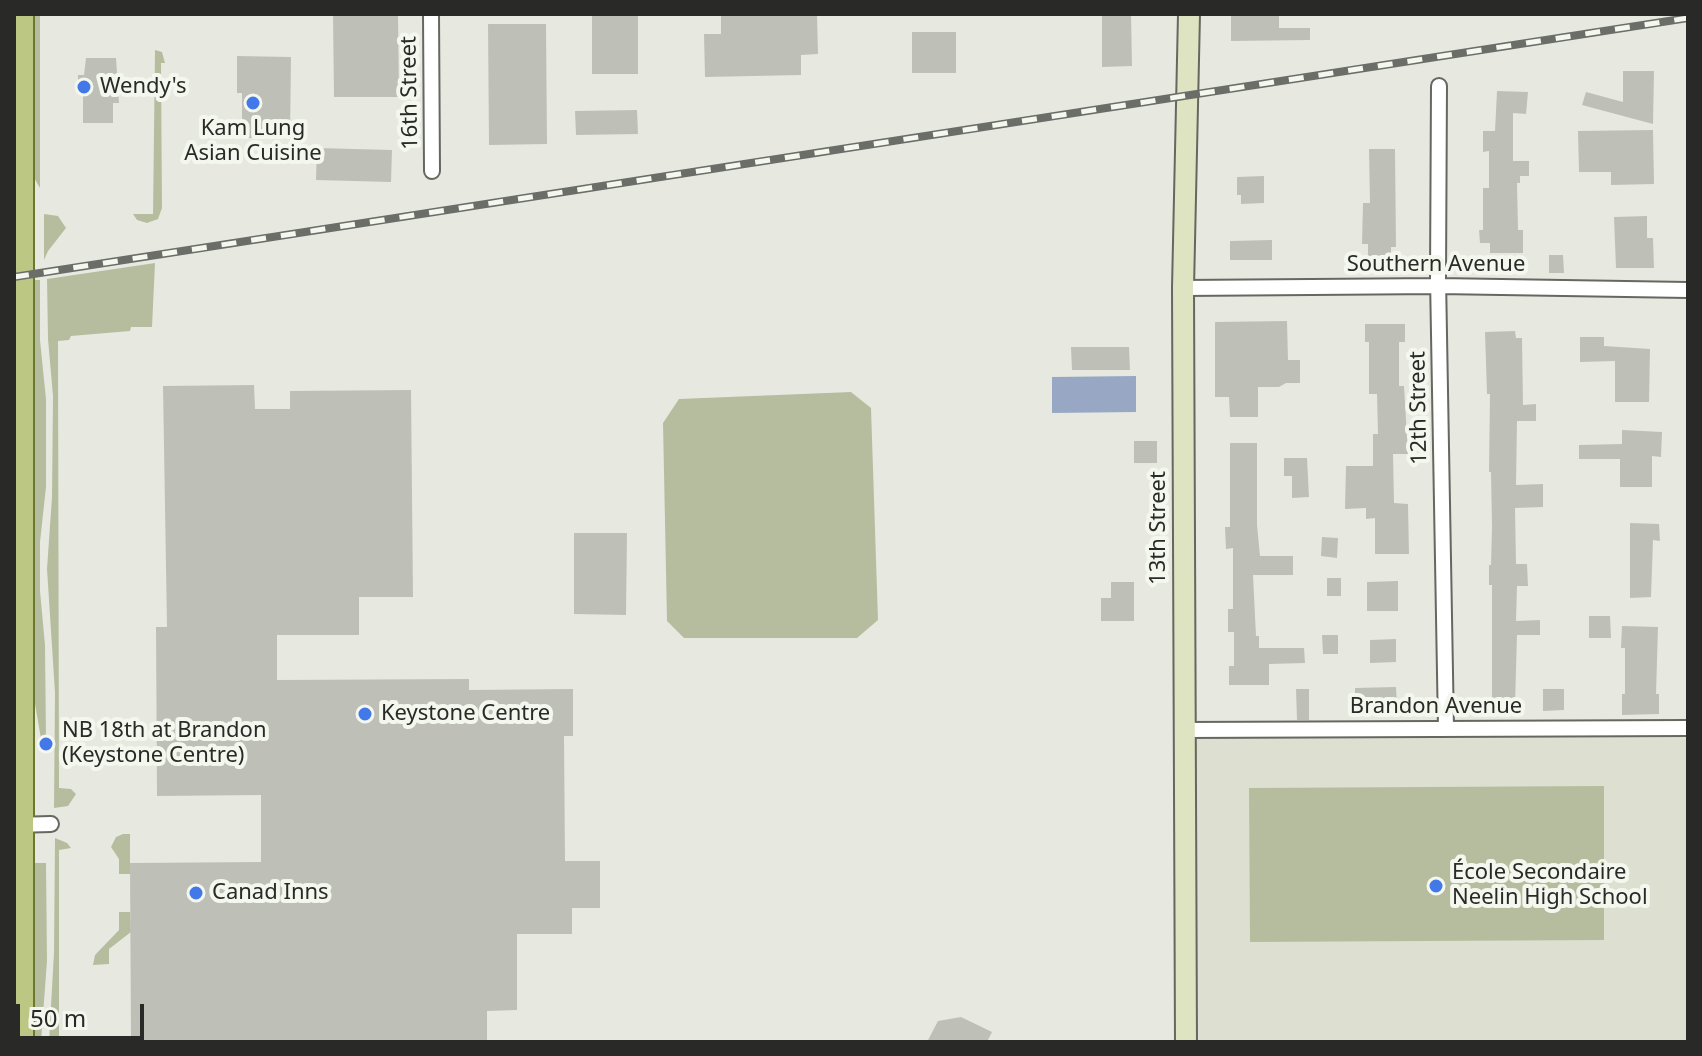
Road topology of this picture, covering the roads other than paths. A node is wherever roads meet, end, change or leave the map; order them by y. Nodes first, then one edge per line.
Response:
1 (22, 14) edge
2 (431, 14) edge
3 (1189, 14) edge
4 (1439, 86) dead end
5 (432, 171) dead end
6 (1439, 286) junction
7 (1183, 288) junction
8 (1688, 290) edge
9 (1688, 728) edge
10 (1446, 729) junction
11 (1183, 730) junction
12 (51, 824) dead end
13 (18, 825) edge
14 (22, 1042) edge
15 (1186, 1042) edge

1 - 13 main road
2 - 5 street, 16th Street
3 - 7 street, 13th Street
4 - 6 street, 12th Street
6 - 7 street, Southern Avenue
6 - 8 street, Southern Avenue
6 - 10 street, 12th Street
7 - 11 street, 13th Street
9 - 10 street, Brandon Avenue
10 - 11 street, Brandon Avenue
11 - 15 street, 13th Street
12 - 13 street
13 - 14 main road

